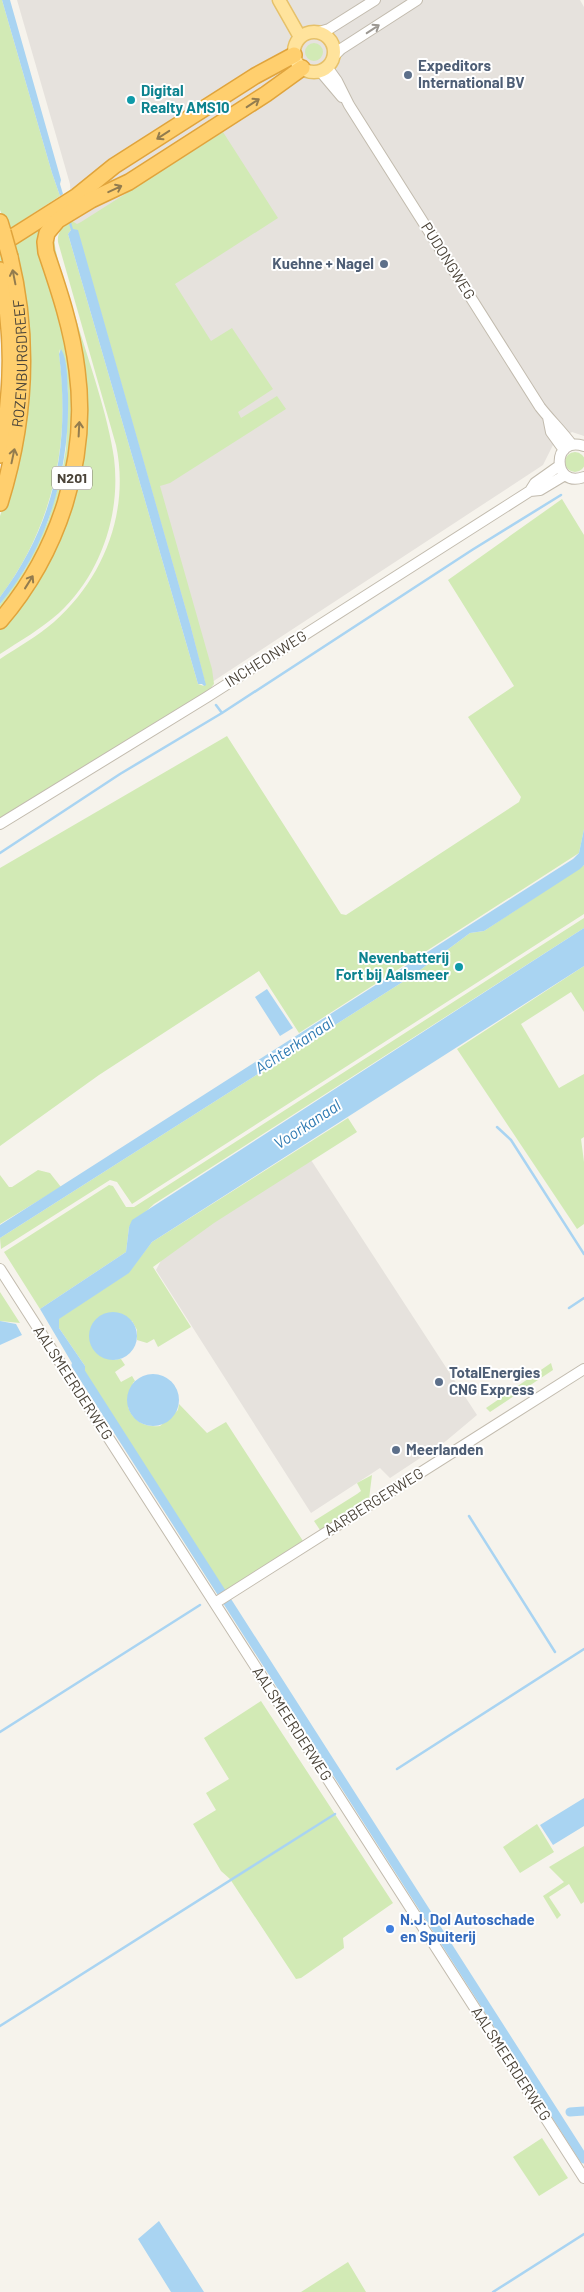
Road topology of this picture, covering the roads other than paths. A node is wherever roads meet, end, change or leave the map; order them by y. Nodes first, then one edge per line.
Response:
1 (279, 0) edge
2 (375, 0) edge
3 (417, 0) edge
4 (308, 34) junction
5 (298, 62) junction
6 (327, 65) junction
7 (1, 233) edge
8 (0, 270) edge
9 (584, 446) edge
10 (568, 448) junction
11 (0, 455) edge
12 (559, 466) junction
13 (565, 475) junction
14 (584, 477) edge
15 (530, 491) junction
16 (0, 503) edge
17 (0, 621) edge
18 (0, 824) edge
19 (0, 1269) edge
20 (584, 1368) edge
21 (221, 1599) junction
22 (584, 2178) edge

1 - 4 main road
2 - 4 street
6 -> 3 street
4 - 5 main road
4 - 6 main road
5 - 6 main road
5 -> 7 highway
17 -> 5 highway, N201
6 - 10 street, PUDONGWEG
16 -> 7 highway, ROZENBURGDREEF, bridge
8 - 11 highway, ROZENBURGDREEF
9 - 10 street
10 - 12 street
12 - 13 street
12 - 15 street, INCHEONWEG
13 - 14 street
13 - 15 street, INCHEONWEG
15 - 18 street, INCHEONWEG
19 - 21 street, AALSMEERDERWEG
20 - 21 street, AARBERGERWEG
21 - 22 street, AALSMEERDERWEG

